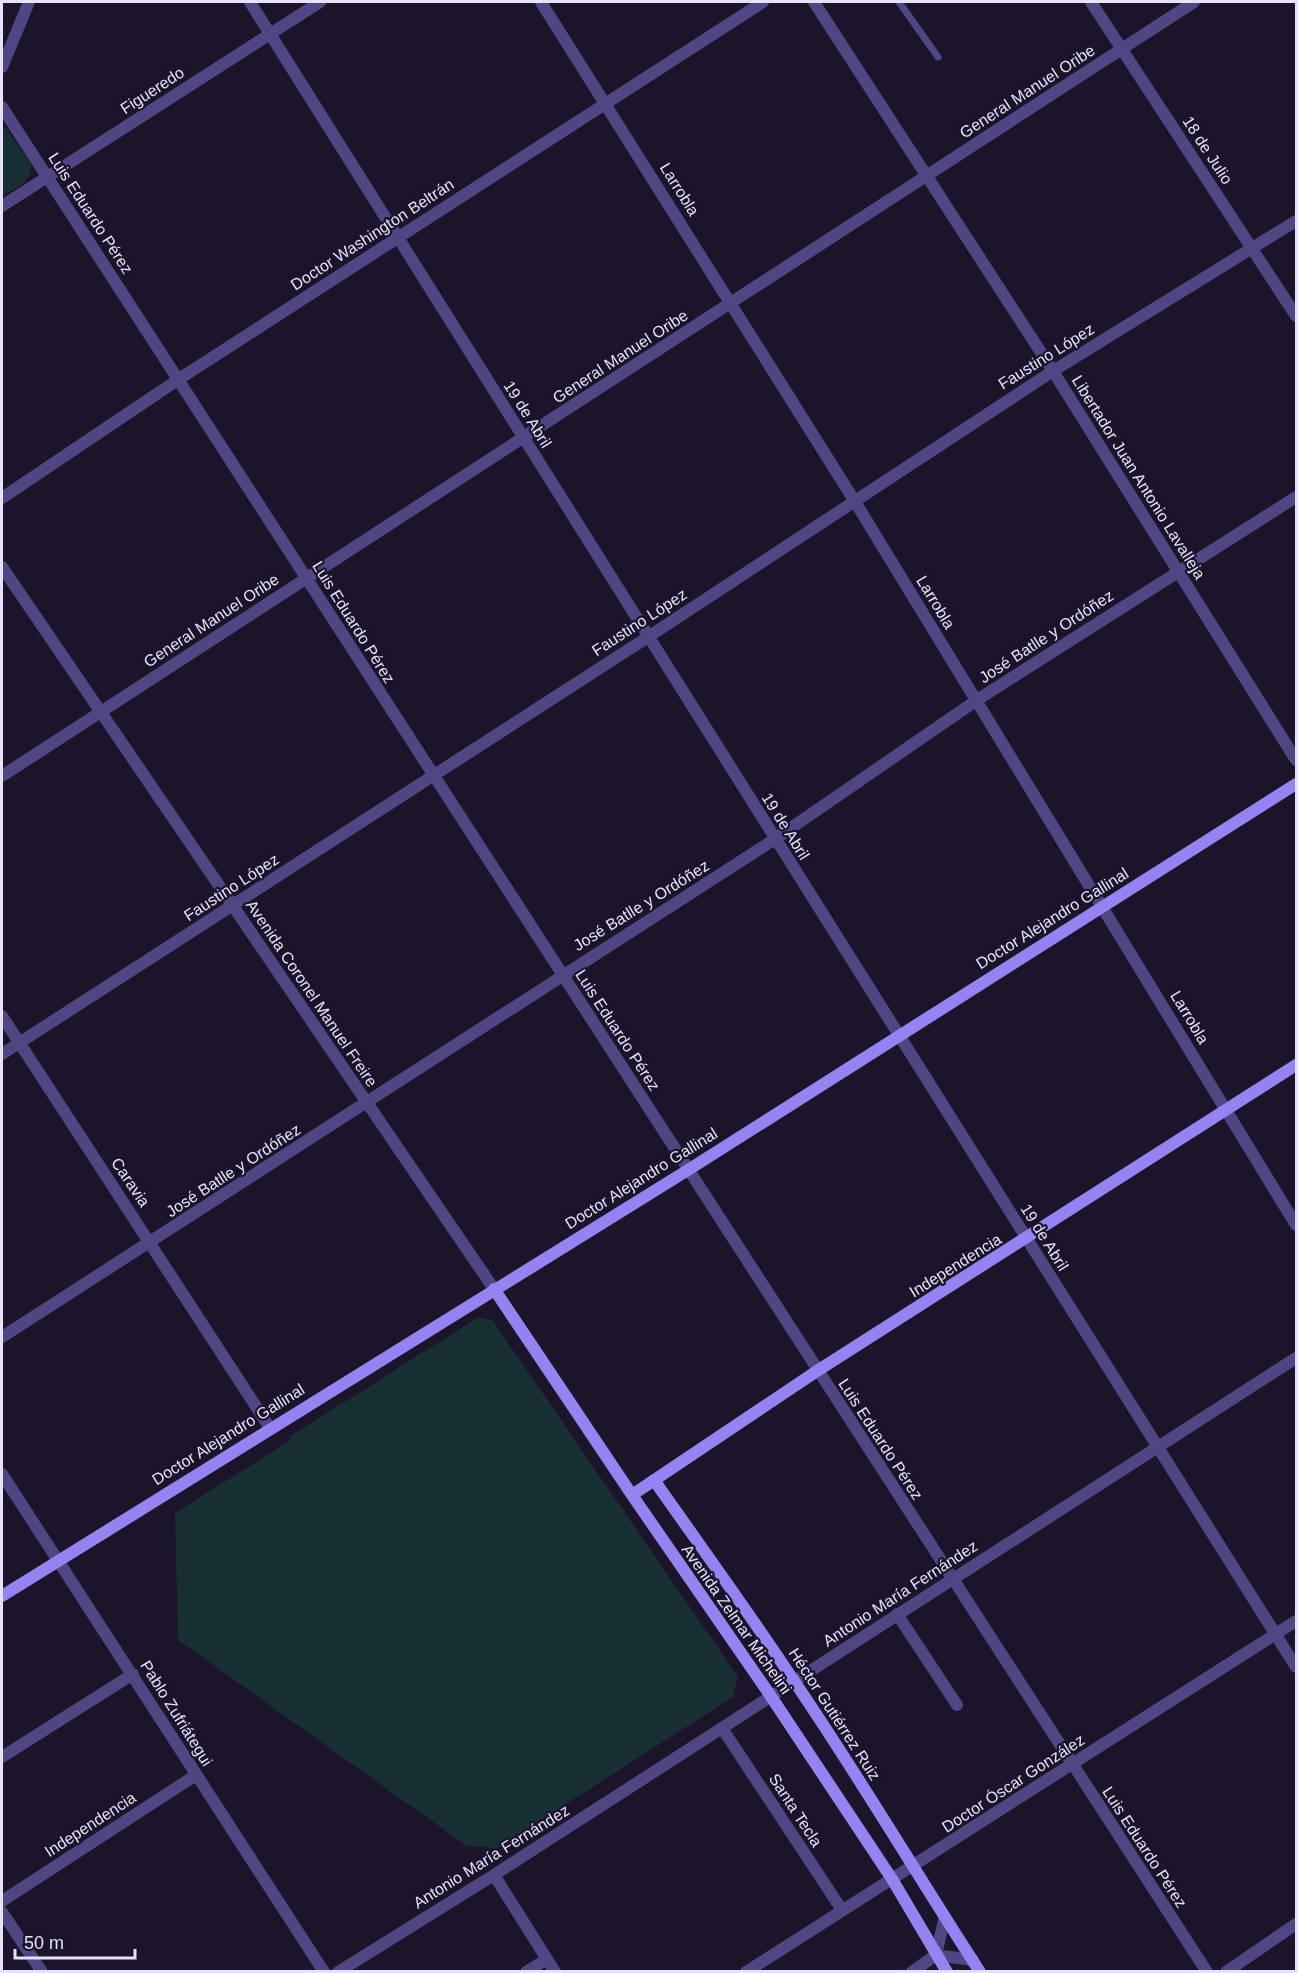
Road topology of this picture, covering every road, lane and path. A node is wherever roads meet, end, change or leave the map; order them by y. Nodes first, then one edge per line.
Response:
1 (29, 2) edge
2 (250, 2) edge
3 (320, 2) edge
4 (541, 2) edge
5 (763, 2) edge
6 (814, 2) edge
7 (899, 2) edge
8 (1091, 2) edge
9 (1194, 2) edge
10 (270, 34) junction
11 (1122, 49) junction
12 (938, 57) dead end
13 (2, 67) edge
14 (605, 102) junction
15 (2, 107) edge
16 (48, 176) junction
17 (926, 177) junction
18 (2, 206) edge
19 (1296, 221) edge
20 (399, 236) junction
21 (1252, 249) junction
22 (732, 303) junction
23 (1296, 316) edge
24 (1053, 371) junction
25 (179, 379) junction
26 (523, 439) junction
27 (1296, 497) edge
28 (2, 498) edge
29 (855, 500) junction
30 (2, 567) edge
31 (1179, 571) junction
32 (306, 578) junction
33 (648, 637) junction
34 (977, 700) junction
35 (100, 712) junction
36 (1296, 760) edge
37 (2, 776) edge
38 (432, 776) junction
39 (1296, 784) edge
40 (776, 839) junction
41 (233, 906) junction
42 (1103, 906) junction
43 (562, 975) junction
44 (2, 1016) edge
45 (898, 1034) junction
46 (19, 1042) junction
47 (2, 1054) edge
48 (1296, 1065) edge
49 (366, 1103) junction
50 (1227, 1109) junction
51 (688, 1170) junction
52 (1296, 1225) edge
53 (1027, 1239) junction
54 (152, 1243) junction
55 (494, 1289) junction
56 (2, 1337) edge
57 (1296, 1358) edge
58 (818, 1371) junction
59 (270, 1428) junction
60 (1158, 1447) junction
61 (2, 1474) edge
62 (654, 1480) junction
63 (632, 1495) junction
64 (58, 1560) junction
65 (952, 1579) junction
66 (2, 1596) edge
67 (897, 1614) junction
68 (1296, 1621) edge
69 (1276, 1633) junction
70 (1296, 1666) edge
71 (133, 1674) junction
72 (794, 1681) junction
73 (770, 1695) junction
74 (957, 1705) dead end
75 (722, 1728) junction
76 (2, 1757) edge
77 (1071, 1765) junction
78 (196, 1775) junction
79 (914, 1866) junction
80 (494, 1875) junction
81 (892, 1879) junction
82 (2, 1901) edge
83 (842, 1910) junction
84 (2, 1912) edge
85 (945, 1920) junction
86 (1296, 1924) edge
87 (936, 1955) junction
88 (547, 1959) junction
89 (973, 1960) junction
90 (42, 1971) edge
91 (324, 1971) edge
92 (338, 1971) edge
93 (526, 1971) edge
94 (555, 1971) edge
95 (746, 1971) edge
96 (912, 1971) edge
97 (946, 1971) edge
98 (980, 1971) edge
99 (1207, 1971) edge
100 (1226, 1971) edge

1 - 13 street
2 - 10 street, 19 de Abril
3 - 10 street, Figueredo
4 - 14 street, Larrobla
5 - 14 street, Doctor Washington Beltrán
6 - 17 street, Libertador Juan Antonio Lavalleja
7 - 12 lane
8 - 11 street, 18 de Julio
9 - 11 street, General Manuel Oribe
10 - 16 street, Figueredo
10 - 20 street, 19 de Abril
11 - 17 street, General Manuel Oribe
11 - 21 street, 18 de Julio
14 - 20 street, Doctor Washington Beltrán
14 - 22 street, Larrobla
15 - 16 street, Luis Eduardo Pérez
16 - 18 street, Figueredo
16 - 25 street, Luis Eduardo Pérez
17 - 22 street, General Manuel Oribe
17 - 24 street, Libertador Juan Antonio Lavalleja
19 - 21 street, Faustino López
20 - 25 street, Doctor Washington Beltrán
20 - 26 street, 19 de Abril
21 - 23 street, 18 de Julio
21 - 24 street, Faustino López
22 - 26 street, General Manuel Oribe
22 - 29 street, Larrobla
24 - 29 street, Faustino López
24 - 31 street, Libertador Juan Antonio Lavalleja
25 - 28 street, Doctor Washington Beltrán
25 - 32 street, Luis Eduardo Pérez
26 - 32 street, General Manuel Oribe
26 - 33 street, 19 de Abril
27 - 31 street, José Batlle y Ordóñez
29 - 33 street, Faustino López
29 - 34 street, Larrobla
30 - 35 street, Avenida Coronel Manuel Freire
31 - 34 street, José Batlle y Ordóñez
31 - 36 street, Libertador Juan Antonio Lavalleja
32 - 35 street, General Manuel Oribe
32 - 38 street, Luis Eduardo Pérez
33 - 38 street, Faustino López
33 - 40 street, 19 de Abril
34 - 40 street, José Batlle y Ordóñez
34 - 42 street, Larrobla
35 - 37 street, General Manuel Oribe
35 - 41 street, Avenida Coronel Manuel Freire
38 - 41 street, Faustino López
38 - 43 street, Luis Eduardo Pérez
39 - 42 street, Doctor Alejandro Gallinal
40 - 43 street, José Batlle y Ordóñez
40 - 45 street, 19 de Abril
41 - 46 street, Faustino López
41 - 49 street, Avenida Coronel Manuel Freire
42 - 45 street, Doctor Alejandro Gallinal
42 - 50 street, Larrobla
43 - 49 street, José Batlle y Ordóñez
43 - 51 street, Luis Eduardo Pérez
44 - 46 street, Caravia
45 - 51 street, Doctor Alejandro Gallinal
45 - 53 street, 19 de Abril
46 - 47 street, Faustino López
46 - 54 street, Caravia
48 - 50 street, Independencia
49 - 54 street, José Batlle y Ordóñez
49 - 55 street, Avenida Coronel Manuel Freire
50 - 52 street, Larrobla
50 - 53 street, Independencia
51 - 55 street, Doctor Alejandro Gallinal
51 - 58 street, Luis Eduardo Pérez
53 - 58 street, Independencia
53 - 60 street, 19 de Abril
54 - 56 street, José Batlle y Ordóñez
54 - 59 street, Caravia
55 - 59 street, Doctor Alejandro Gallinal
55 - 63 street, Avenida Zelmar Michelini
57 - 60 street, Antonio María Fernández
58 - 62 street, Independencia
58 - 65 street, Luis Eduardo Pérez
59 - 64 street, Doctor Alejandro Gallinal
60 - 65 street, Antonio María Fernández
60 - 69 street, 19 de Abril
61 - 64 street, Pablo Zufriátegui
62 - 63 street, Independencia
62 - 72 street, Héctor Gutiérrez Ruiz
63 - 73 street, Avenida Zelmar Michelini
64 - 66 street, Doctor Alejandro Gallinal
64 - 71 street, Pablo Zufriátegui
65 - 67 street, Antonio María Fernández
65 - 77 street, Luis Eduardo Pérez
67 - 72 street, Antonio María Fernández
67 - 74 street
68 - 69 street, Doctor Óscar González
69 - 70 street, 19 de Abril
69 - 77 street, Doctor Óscar González
71 - 76 street
71 - 78 street, Pablo Zufriátegui
72 - 73 street, Antonio María Fernández
72 - 79 street, Héctor Gutiérrez Ruiz
73 - 75 street, Antonio María Fernández
73 - 81 street, Avenida Zelmar Michelini
75 - 80 street, Antonio María Fernández
75 - 83 street, Santa Tecla
77 - 79 street, Doctor Óscar González
77 - 99 street, Luis Eduardo Pérez
78 - 82 street, Independencia
78 - 91 street, Pablo Zufriátegui
79 - 81 street, Doctor Óscar González
79 - 85 street, Héctor Gutiérrez Ruiz
80 - 88 street
80 - 92 street, Antonio María Fernández
81 - 83 street, Doctor Óscar González
81 - 87 street, Avenida Zelmar Michelini
83 - 95 street, Doctor Óscar González
84 - 90 street
85 - 87 street
85 - 89 street, Héctor Gutiérrez Ruiz
86 - 100 street
87 - 89 street
87 - 96 street
87 - 97 street, Avenida Zelmar Michelini
88 - 93 street
88 - 94 street
89 - 98 street, Héctor Gutiérrez Ruiz

